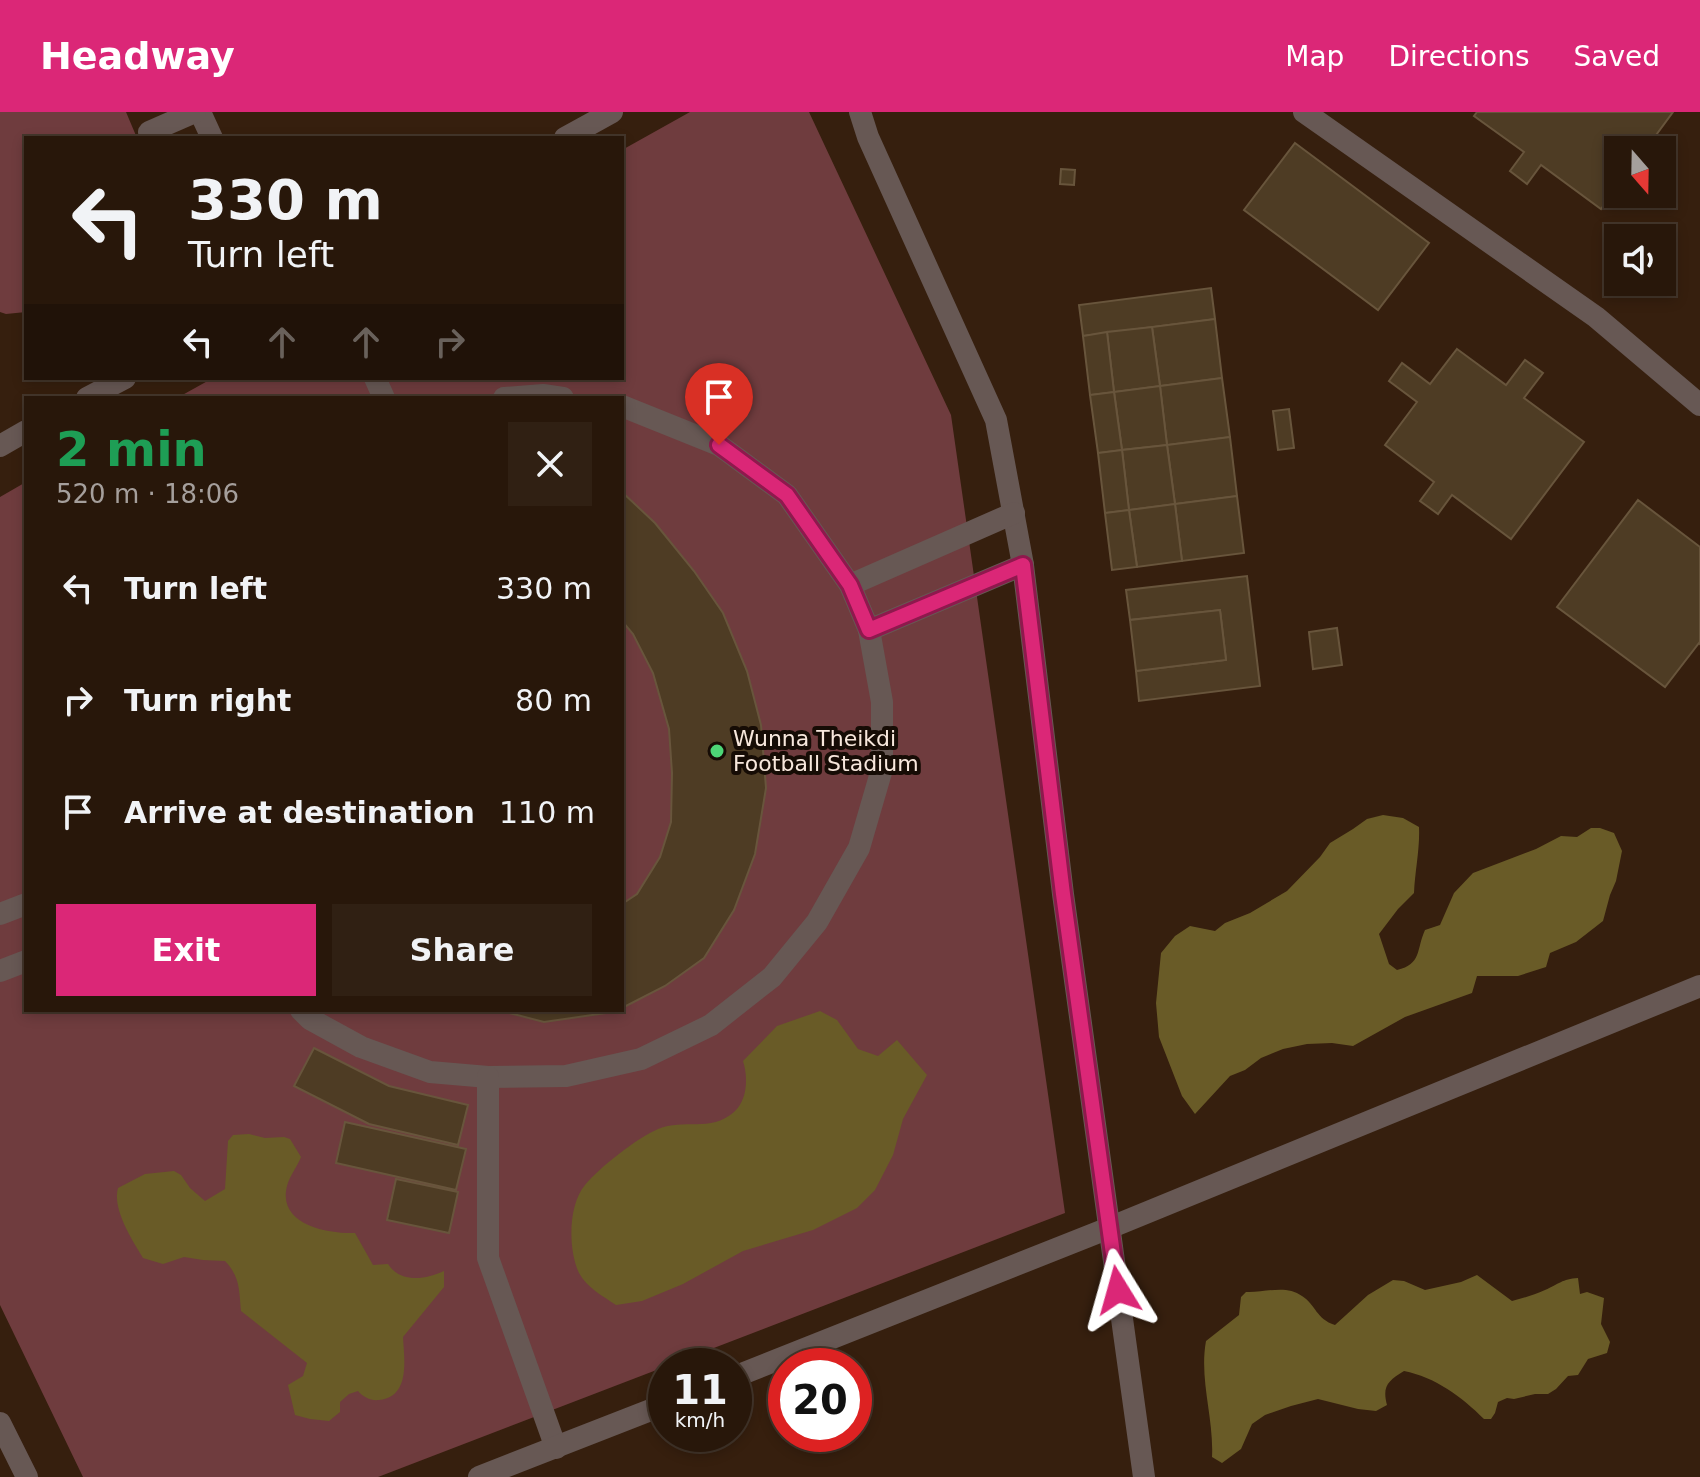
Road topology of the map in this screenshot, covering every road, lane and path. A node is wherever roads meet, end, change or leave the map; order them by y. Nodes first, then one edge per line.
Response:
1 (198, 112) edge
2 (612, 112) edge
3 (860, 112) edge
4 (1304, 112) edge
5 (149, 132) dead end
6 (211, 136) edge
7 (569, 136) edge
8 (121, 380) edge
9 (91, 396) edge
10 (1700, 405) edge
11 (624, 407) edge
12 (24, 432) edge
13 (0, 446) edge
14 (1014, 513) junction
15 (1023, 565) junction
16 (850, 585) junction
17 (869, 630) junction
18 (24, 905) edge
19 (0, 914) edge
20 (24, 962) edge
21 (0, 971) edge
22 (1700, 986) edge
23 (303, 1012) edge
24 (488, 1077) junction
25 (1109, 1228) junction
26 (752, 1370) edge
27 (648, 1411) edge
28 (0, 1423) edge
29 (556, 1448) junction
30 (27, 1477) edge
31 (479, 1477) edge
32 (1144, 1477) edge

1 - 5 street
1 - 6 street
2 - 7 street
3 - 14 street
4 - 10 street
8 - 9 street
11 - 16 street
12 - 13 street
14 - 15 street
14 - 16 street
15 - 17 street
15 - 25 street
16 - 17 street
17 - 24 street
18 - 19 street
20 - 21 street
22 - 25 street
23 - 24 street
24 - 29 street
25 - 26 street
25 - 32 street
27 - 29 street
28 - 30 street
29 - 31 street

